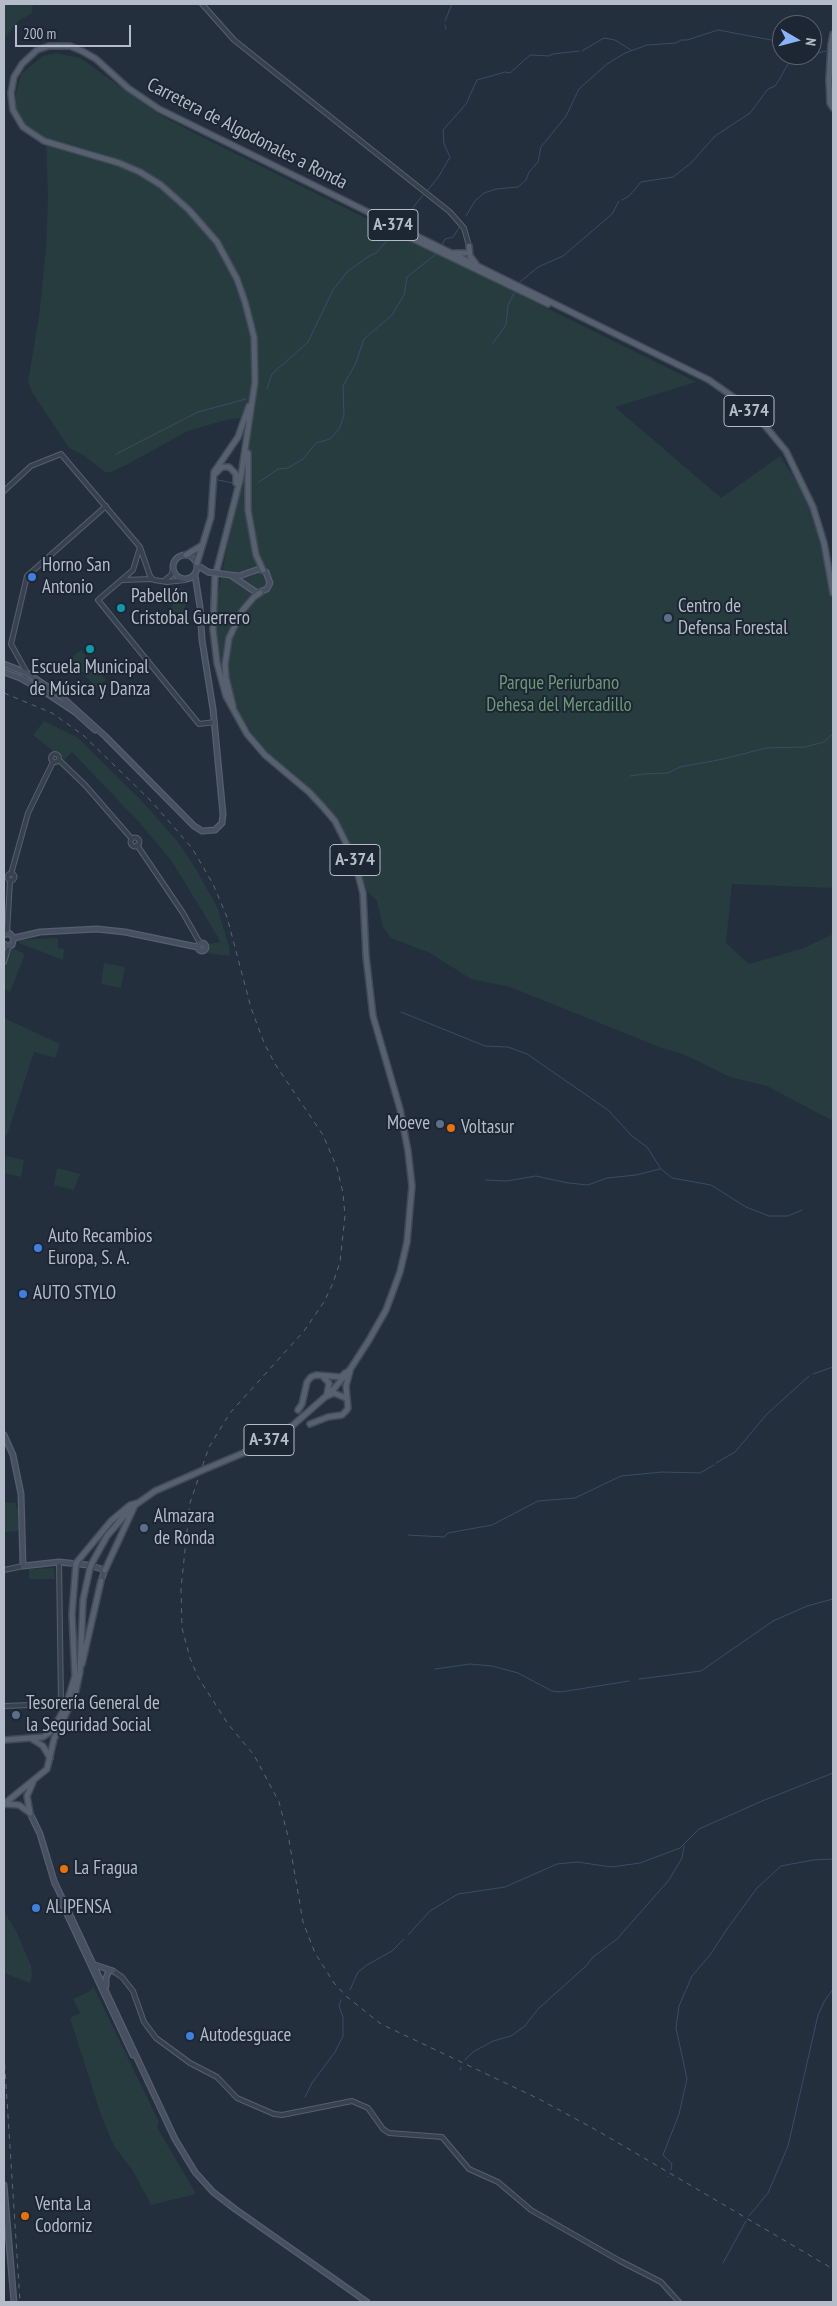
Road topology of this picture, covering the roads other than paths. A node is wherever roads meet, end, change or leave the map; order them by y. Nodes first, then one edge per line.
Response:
1 (202, 4) edge
2 (833, 34) edge
3 (831, 76) edge
4 (833, 108) edge
5 (469, 246) joint
6 (436, 249) junction
7 (467, 253) junction
8 (465, 260) junction
9 (487, 271) junction
10 (489, 277) junction
11 (570, 311) junction
12 (254, 397) junction
13 (248, 433) junction
14 (213, 476) junction
15 (4, 491) edge
16 (236, 495) junction
17 (106, 506) junction
18 (201, 545) junction
19 (140, 547) junction
20 (186, 555) junction
21 (197, 564) junction
22 (173, 570) junction
23 (263, 570) junction
24 (207, 572) junction
25 (196, 574) junction
26 (248, 574) junction
27 (232, 576) junction
28 (152, 579) junction
29 (123, 580) junction
30 (185, 580) junction
31 (164, 581) junction
32 (246, 584) junction
33 (197, 592) junction
34 (260, 593) junction
35 (833, 593) edge
36 (19, 662) junction
37 (4, 664) edge
38 (20, 670) junction
39 (4, 672) edge
40 (27, 672) junction
41 (11, 674) junction
42 (237, 718) junction
43 (215, 722) junction
44 (110, 742) junction
45 (59, 760) junction
46 (53, 762) junction
47 (6, 934) edge
48 (14, 938) junction
49 (6, 945) edge
50 (199, 945) joint
51 (4, 962) edge
52 (351, 1368) junction
53 (321, 1376) junction
54 (326, 1396) junction
55 (346, 1398) junction
56 (298, 1410) dead end
57 (310, 1424) dead end
58 (4, 1436) edge
59 (137, 1503) junction
60 (82, 1554) junction
61 (59, 1562) junction
62 (76, 1563) junction
63 (90, 1565) junction
64 (23, 1566) junction
65 (4, 1570) edge
66 (105, 1570) junction
67 (101, 1581) joint
68 (79, 1664) junction
69 (80, 1672) junction
70 (75, 1678) junction
71 (4, 1706) edge
72 (31, 1739) junction
73 (4, 1740) edge
74 (50, 1758) junction
75 (33, 1782) junction
76 (4, 1804) edge
77 (30, 1813) junction
78 (55, 1883) junction
79 (82, 1949) junction
80 (94, 1964) junction
81 (109, 1971) junction
82 (99, 1975) junction
83 (107, 1993) junction
84 (107, 2002) junction
85 (143, 2071) junction
86 (4, 2185) edge
87 (4, 2202) edge
88 (14, 2302) edge
89 (367, 2302) edge
90 (679, 2302) edge

1 - 5 street
2 - 3 main road
3 - 4 main road
5 - 7 main road
6 - 7 main road
6 - 8 main road
6 - 10 main road, Carretera de Algodonales a Ronda / A-374
6 - 12 main road, Carretera de Algodonales a Ronda / A-374
7 - 8 main road
7 - 9 main road
8 - 9 main road, Carretera de Algodonales a Ronda / A-374
8 - 10 main road
9 - 11 main road, Carretera de Algodonales a Ronda / A-374
10 - 11 main road, Carretera de Algodonales a Ronda / A-374
11 - 35 main road, Carretera de Algodonales a Ronda / A-374
12 - 13 main road, Carretera de Algodonales a Ronda / A-374
12 - 14 main road
13 - 16 main road, Carretera de Algodonales a Ronda / A-374
13 - 23 main road
14 - 16 main road
14 - 18 main road
15 - 17 street
16 - 42 main road, Carretera de Algodonales a Ronda / A-374
17 - 19 street
17 - 36 street
18 - 20 main road
18 - 21 main road
19 - 28 street
19 - 29 street
20 - 21 main road
20 - 22 main road
21 - 24 main road
21 - 25 main road
22 - 30 main road
22 - 31 street
23 - 26 main road
23 - 34 main road
24 - 25 main road
24 - 27 main road, bridge
25 - 30 main road
25 - 33 main road
26 - 27 main road
26 - 32 main road
27 - 32 main road
28 - 29 street
28 - 31 street
29 - 43 street
30 - 31 street
30 - 33 main road
32 - 34 main road
33 - 43 main road
34 - 42 main road
36 - 38 street
36 - 40 street
37 - 38 main road
38 - 40 main road
38 - 41 main road
39 - 41 main road
40 - 44 main road
41 - 44 main road
42 - 52 main road, Carretera de Algodonales a Ronda / A-374
43 - 44 main road
45 - 46 street
45 - 46 street
45 - 50 street
46 - 47 street
47 - 48 main road
48 - 49 main road
48 - 50 main road
49 - 51 street
52 - 53 main road
52 - 54 main road, Carretera de Algodonales a Ronda / A-374
52 - 55 main road
53 - 54 main road
53 - 56 main road
54 - 55 main road
54 - 59 main road, Carretera de Algodonales a Ronda / A-374, bridge
55 - 57 main road
58 - 64 main road
59 - 60 main road
59 - 63 main road, Carretera de Algodonales a Ronda / A-374
59 - 66 main road
60 - 62 main road
60 - 63 main road
61 - 62 main road
61 - 64 main road
61 - 71 street
62 - 63 main road
62 - 70 main road
63 - 66 main road
63 - 68 main road, Carretera de Algodonales a Ronda / A-374
64 - 65 street
66 - 67 main road
67 - 69 main road
68 - 69 main road, Carretera de Algodonales a Ronda / A-374
68 - 70 main road, Carretera de Algodonales a Ronda / A-374
69 - 74 main road, Carretera de Algodonales a Ronda / A-374
70 - 72 main road, Carretera de Algodonales a Ronda / A-374
72 - 73 main road
72 - 74 main road
74 - 75 main road, Carretera de Algodonales a Ronda
75 - 76 main road, Carretera de Algodonales a Ronda
75 - 77 main road
76 - 77 main road
77 - 78 main road
78 - 79 main road
78 - 80 main road
79 - 82 main road
79 - 84 main road
80 - 81 main road
80 - 82 main road
81 - 82 main road
81 - 83 main road
81 - 90 street
82 - 83 main road
82 - 84 main road
83 - 85 main road
84 - 85 main road
85 - 89 main road
86 - 87 main road
87 - 88 main road

